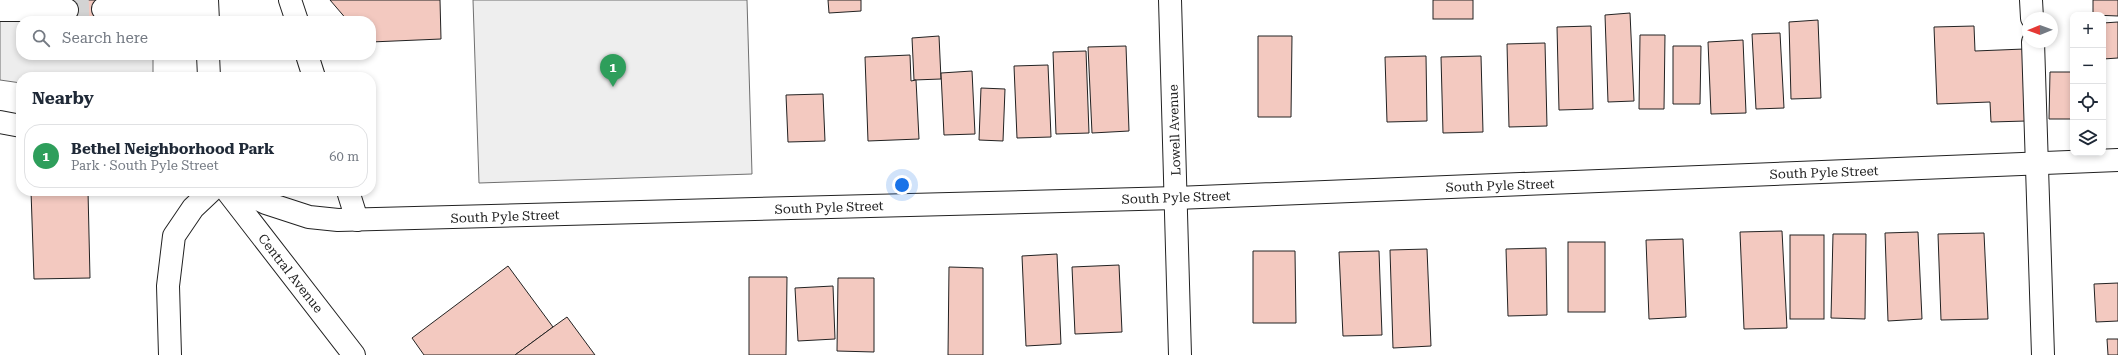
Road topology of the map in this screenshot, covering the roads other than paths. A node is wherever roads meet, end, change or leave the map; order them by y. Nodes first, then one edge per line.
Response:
1 (290, 0) edge
2 (1170, 0) edge
3 (2031, 0) edge
4 (103, 9) tunnel mouth
5 (207, 9) edge
6 (0, 10) edge
7 (67, 10) tunnel mouth
8 (2032, 12) edge
9 (295, 16) edge
10 (2033, 48) edge
11 (208, 60) edge
12 (309, 60) edge
13 (209, 72) edge
14 (312, 72) edge
15 (0, 122) edge
16 (16, 125) edge
17 (2118, 160) edge
18 (2036, 163) junction
19 (206, 196) edge
20 (231, 196) edge
21 (253, 196) edge
22 (350, 196) edge
23 (1176, 198) junction
24 (357, 220) junction
25 (170, 355) edge
26 (354, 355) edge
27 (1180, 355) edge
28 (2043, 355) edge

1 - 9 street
2 - 23 street, Lowell Avenue
3 - 8 street
4 - 5 street
6 - 7 street
10 - 18 street
11 - 13 street
12 - 14 street
15 - 16 street
17 - 18 street, South Pyle Street
18 - 23 street, South Pyle Street
18 - 28 street
19 - 25 street
20 - 26 street, Central Avenue
21 - 24 street, South Pyle Street
22 - 24 street
23 - 24 street, South Pyle Street
23 - 27 street, Lowell Avenue

